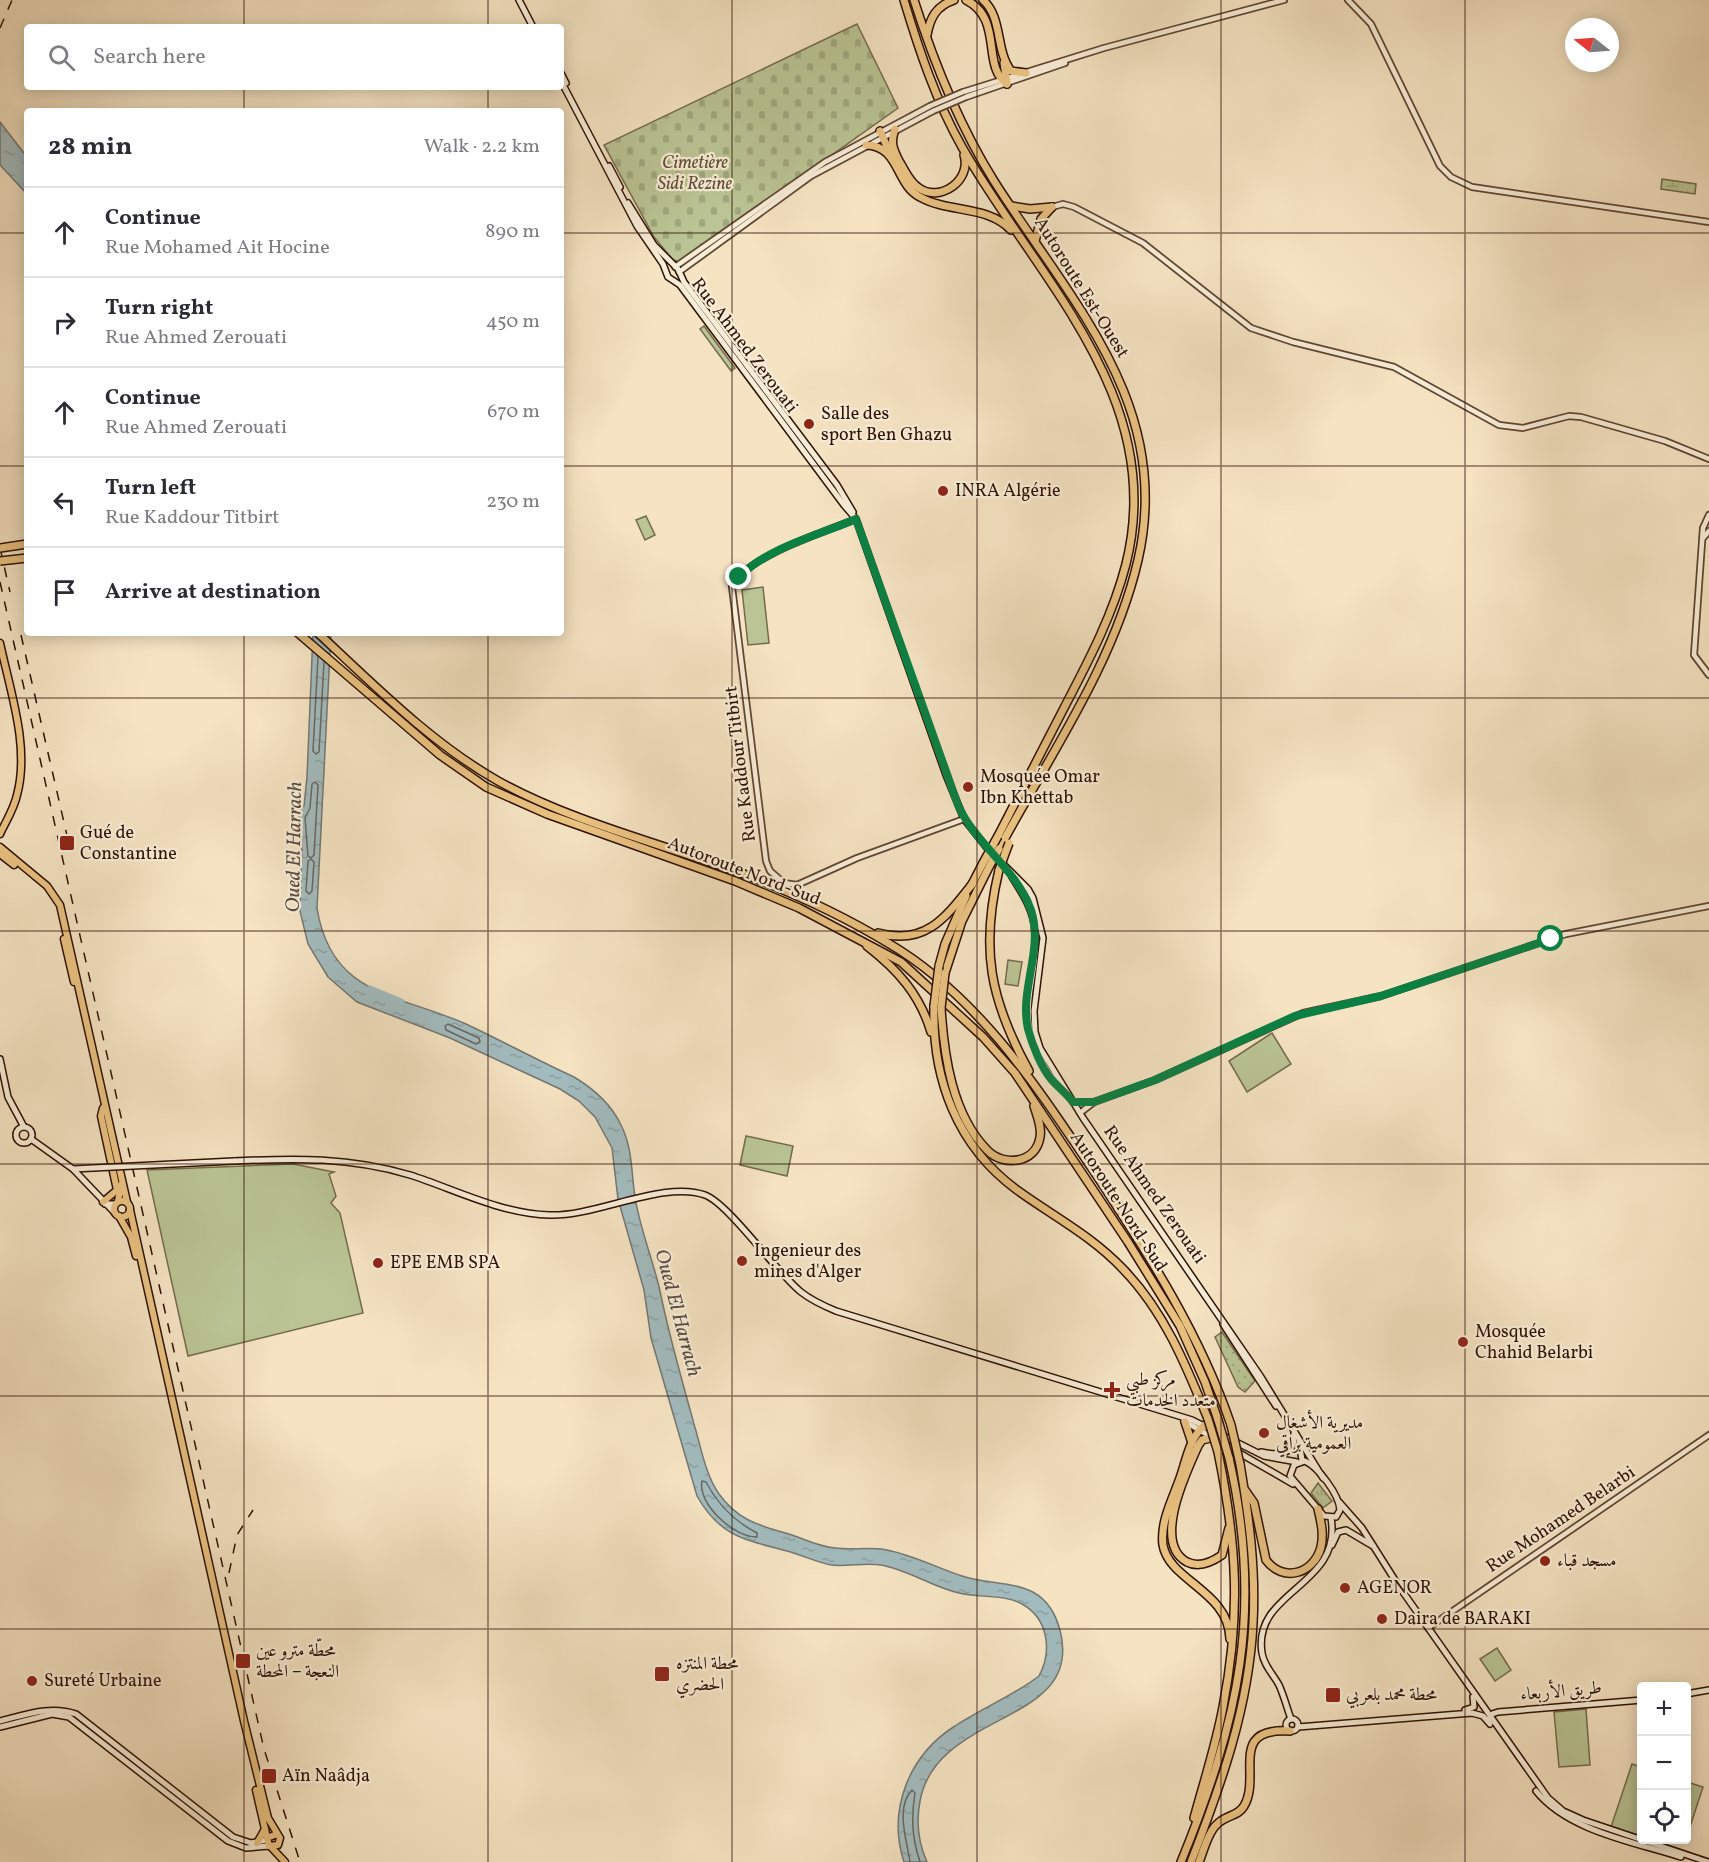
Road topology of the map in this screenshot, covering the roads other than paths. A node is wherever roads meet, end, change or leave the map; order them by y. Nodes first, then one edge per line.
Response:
1 (521, 0) edge
2 (904, 0) edge
3 (914, 0) edge
4 (954, 0) edge
5 (966, 0) edge
6 (983, 0) edge
7 (1284, 0) edge
8 (1348, 0) edge
9 (533, 24) edge
10 (926, 38) junction
11 (1080, 56) junction
12 (1004, 61) junction
13 (997, 70) junction
14 (1026, 73) junction
15 (564, 79) edge
16 (1005, 81) junction
17 (992, 83) junction
18 (564, 87) edge
19 (964, 94) junction
20 (931, 109) junction
21 (894, 129) junction
22 (882, 134) junction
23 (960, 145) junction
24 (866, 146) junction
25 (891, 151) junction
26 (826, 165) junction
27 (1011, 206) junction
28 (1052, 207) junction
29 (1709, 222) edge
30 (1035, 241) junction
31 (1023, 243) junction
32 (674, 267) junction
33 (667, 272) junction
34 (678, 275) junction
35 (1709, 459) edge
36 (1709, 515) edge
37 (856, 519) junction
38 (1709, 531) edge
39 (1703, 538) junction
40 (24, 544) edge
41 (0, 548) edge
42 (24, 558) edge
43 (0, 561) edge
44 (302, 636) edge
45 (321, 636) edge
46 (0, 643) edge
47 (1709, 675) edge
48 (1033, 790) junction
49 (964, 819) junction
50 (6, 821) junction
51 (0, 829) edge
52 (0, 834) edge
53 (0, 848) edge
54 (0, 854) edge
55 (987, 864) junction
56 (1002, 869) junction
57 (973, 883) junction
58 (1709, 906) edge
59 (859, 927) junction
60 (851, 934) junction
61 (937, 1007) junction
62 (934, 1044) junction
63 (0, 1059) edge
64 (1041, 1091) junction
65 (1031, 1098) junction
66 (1073, 1102) junction
67 (1094, 1102) junction
68 (103, 1108) junction
69 (1080, 1113) junction
70 (24, 1127) junction
71 (31, 1139) junction
72 (73, 1169) junction
73 (127, 1202) junction
74 (104, 1203) junction
75 (116, 1203) junction
76 (130, 1210) junction
77 (117, 1214) junction
78 (151, 1310) junction
79 (1221, 1319) junction
80 (1167, 1412) junction
81 (1185, 1422) junction
82 (1204, 1424) junction
83 (1294, 1433) junction
84 (1709, 1435) edge
85 (1215, 1437) junction
86 (1192, 1443) junction
87 (1255, 1450) junction
88 (1299, 1461) junction
89 (1323, 1478) junction
90 (1244, 1489) junction
91 (1300, 1489) junction
92 (1339, 1502) junction
93 (1318, 1509) junction
94 (1230, 1514) junction
95 (1331, 1518) junction
96 (1374, 1547) junction
97 (1320, 1569) junction
98 (1428, 1628) junction
99 (1231, 1660) junction
100 (1466, 1682) junction
101 (1709, 1690) edge
102 (1691, 1693) edge
103 (1637, 1700) edge
104 (1482, 1706) junction
105 (1500, 1712) junction
106 (1449, 1714) junction
107 (1292, 1719) junction
108 (1489, 1719) junction
109 (0, 1721) edge
110 (1495, 1724) junction
111 (1298, 1726) junction
112 (0, 1727) edge
113 (1290, 1731) junction
114 (265, 1828) junction
115 (277, 1834) junction
116 (257, 1843) junction
117 (269, 1843) junction
118 (280, 1843) junction
119 (1188, 1844) junction
120 (285, 1862) edge
121 (1181, 1862) edge
122 (1191, 1862) edge
123 (1199, 1862) edge
124 (1697, 1862) edge
125 (1708, 1862) edge

1 - 9 main road
2 - 23 highway, Autoroute Est-Ouest
3 - 10 highway, Autoroute Est-Ouest
4 - 10 highway
5 - 13 highway
6 - 12 highway
7 - 11 street
8 - 29 street
10 - 27 highway, Autoroute Est-Ouest
11 - 14 street
11 - 16 street
12 - 14 highway
12 - 16 highway
13 - 16 highway
13 - 17 highway
14 - 16 street
15 - 32 main road
16 - 17 street
16 - 19 street
17 - 19 street
18 - 33 main road
19 - 20 street, bridge
20 - 21 street
20 - 22 street
21 - 22 street
21 - 25 highway
22 - 24 street
22 - 25 highway
22 - 26 street
23 - 25 highway
23 - 31 highway, Autoroute Est-Ouest
24 - 25 highway
24 - 26 street
25 - 31 highway
26 - 32 street
26 - 34 street
27 - 28 highway
27 - 30 highway, Autoroute Est-Ouest
28 - 30 highway
28 - 35 street
30 - 48 highway, Autoroute Est-Ouest
31 - 55 highway, Autoroute Est-Ouest, bridge
32 - 33 main road
32 - 34 main road
33 - 34 main road
34 - 37 main road, Rue Ahmed Zerouati
36 - 39 street
37 - 49 main road, Rue Ahmed Zerouati
37 - 49 street, Rue Kaddour Titbirt
38 - 39 street
39 - 47 street
40 - 41 highway, bridge
42 - 43 highway, bridge
44 - 60 highway, Autoroute Nord-Sud
45 - 59 highway, Autoroute Nord-Sud
46 - 50 main road
48 - 55 highway, Autoroute Est-Ouest, bridge
48 - 56 highway, bridge
49 - 56 main road, Rue Ahmed Zerouati
50 - 51 main road
50 - 52 main road
53 - 73 main road
54 - 68 main road
55 - 57 highway
55 - 61 highway, bridge
56 - 64 highway
56 - 66 main road, Rue Ahmed Zerouati
57 - 59 highway
57 - 61 highway, bridge
58 - 67 street
59 - 64 highway, Autoroute Nord-Sud
60 - 62 highway
60 - 65 highway, Autoroute Nord-Sud
61 - 62 highway
61 - 65 highway
62 - 82 highway
63 - 70 main road
64 - 90 highway, Autoroute Nord-Sud, bridge
65 - 119 highway, Autoroute Nord-Sud, bridge
66 - 67 street
66 - 69 main road, Rue Ahmed Zerouati
67 - 69 street
68 - 74 main road
68 - 75 main road
69 - 79 main road, Rue Ahmed Zerouati
70 - 71 main road
70 - 71 main road
71 - 72 main road
72 - 74 main road
72 - 80 main road, bridge
73 - 75 main road
73 - 76 main road
74 - 75 main road
74 - 77 main road
75 - 77 main road
76 - 77 main road
76 - 78 main road
77 - 78 main road
78 - 114 main road
78 - 115 main road
79 - 83 main road, Rue Ahmed Zerouati
79 - 89 main road, Rue Ahmed Zerouati
80 - 81 main road
80 - 82 main road
81 - 82 main road
81 - 86 highway
82 - 85 main road
82 - 86 highway
82 - 87 main road
82 - 94 highway, bridge
83 - 87 main road
83 - 88 main road, Rue Ahmed Zerouati
84 - 98 street, Rue Mohamed Belarbi
85 - 91 main road
85 - 94 highway
86 - 99 highway
87 - 88 main road
88 - 89 main road
88 - 91 main road, Rue Ahmed Zerouati
89 - 92 main road
90 - 93 highway
90 - 122 highway, Autoroute Nord-Sud
91 - 93 main road
92 - 95 main road
92 - 96 main road
93 - 95 main road
94 - 99 highway
95 - 97 main road
96 - 97 main road
96 - 98 main road
97 - 107 main road
98 - 100 main road
99 - 119 highway
100 - 104 main road
100 - 106 main road
101 - 102 main road
103 - 105 main road, طريق الأربعاء
104 - 105 main road
104 - 108 main road
105 - 108 main road, طريق الأربعاء
105 - 110 main road
106 - 108 main road
106 - 111 main road
107 - 111 main road
107 - 113 main road
108 - 110 main road
108 - 124 main road
109 - 116 main road
110 - 125 main road
111 - 113 main road
112 - 117 main road
113 - 123 highway
114 - 116 main road
114 - 117 main road
115 - 117 main road
115 - 118 main road
116 - 117 main road
117 - 118 main road
117 - 120 main road
118 - 120 main road
119 - 121 highway, Autoroute Nord-Sud

